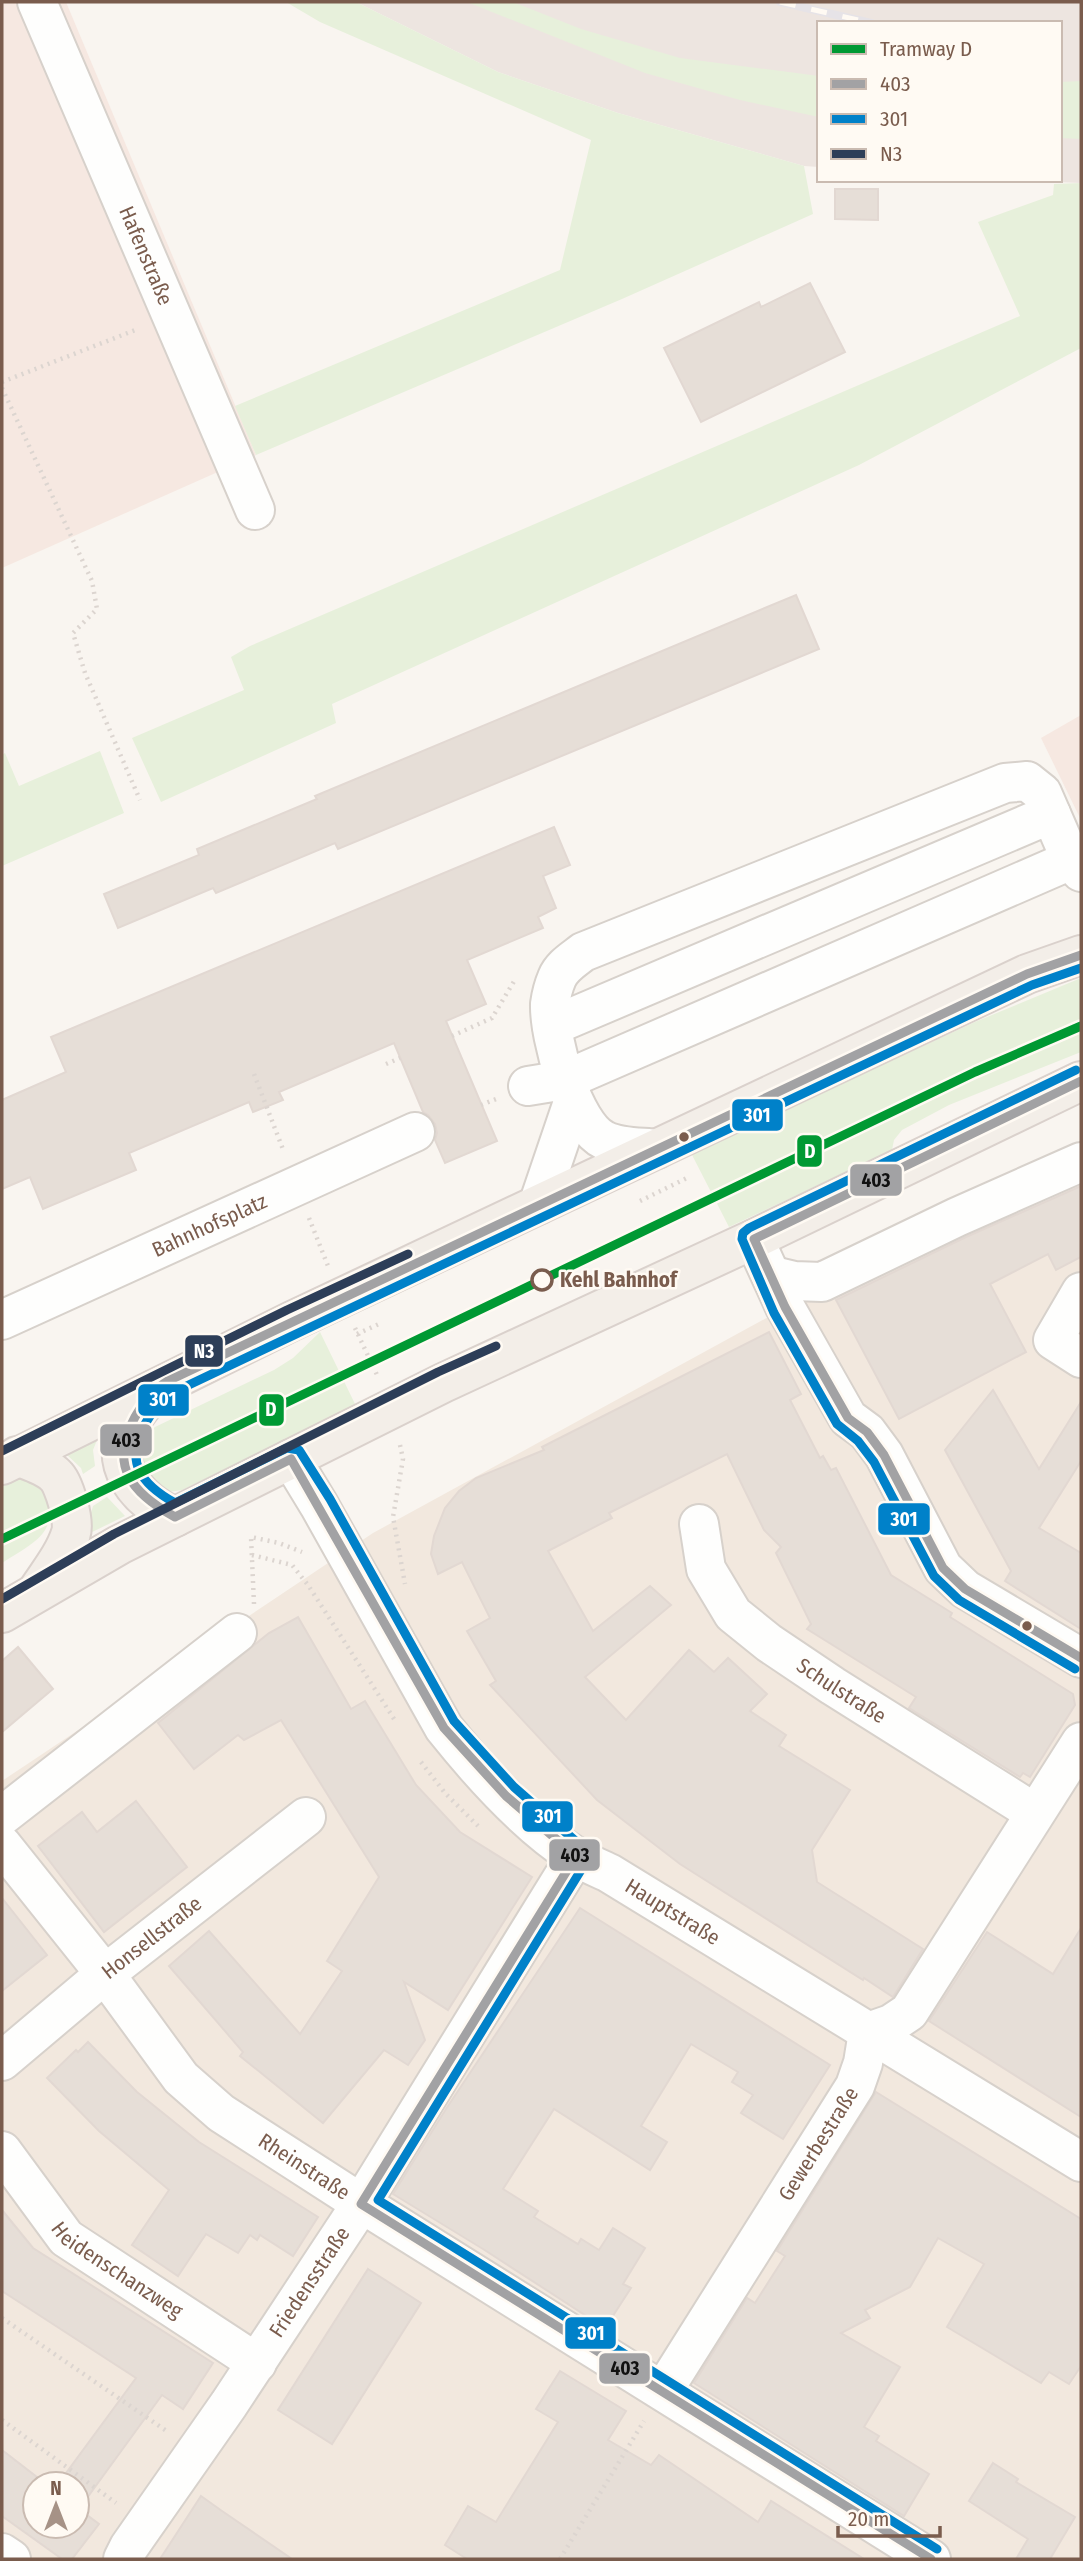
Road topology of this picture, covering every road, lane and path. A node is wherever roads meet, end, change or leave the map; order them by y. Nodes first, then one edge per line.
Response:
1 (37, 2) edge
2 (172, 316) junction
3 (2, 382) edge
4 (2, 388) edge
5 (255, 510) dead end
6 (140, 800) dead end
7 (1051, 814) junction
8 (1076, 866) edge
9 (1081, 955) edge
10 (518, 976) dead end
11 (552, 1026) junction
12 (452, 1036) dead end
13 (400, 1058) dead end
14 (386, 1064) dead end
15 (1078, 1085) edge
16 (528, 1086) dead end
17 (569, 1091) junction
18 (415, 1132) dead end
19 (657, 1149) junction
20 (1081, 1162) edge
21 (693, 1175) dead end
22 (639, 1201) dead end
23 (538, 1205) junction
24 (754, 1239) junction
25 (773, 1276) junction
26 (1081, 1292) edge
27 (341, 1298) junction
28 (2, 1320) edge
29 (1081, 1358) edge
30 (156, 1388) junction
31 (393, 1409) junction
32 (7, 1459) edge
33 (291, 1459) junction
34 (175, 1517) junction
35 (699, 1524) dead end
36 (251, 1537) dead end
37 (37, 1591) junction
38 (378, 1609) junction
39 (2, 1613) edge
40 (237, 1633) joint
41 (1081, 1658) edge
42 (1081, 1742) edge
43 (1035, 1813) junction
44 (2, 1816) edge
45 (306, 1817) dead end
46 (2, 1845) edge
47 (576, 1856) junction
48 (105, 1974) junction
49 (868, 2032) junction
50 (2, 2061) edge
51 (2, 2151) edge
52 (1081, 2162) edge
53 (361, 2204) junction
54 (2, 2318) edge
55 (257, 2363) junction
56 (663, 2391) junction
57 (2, 2420) edge
58 (197, 2451) junction
59 (145, 2524) junction
60 (2, 2553) edge
61 (11, 2559) edge
62 (123, 2559) edge
63 (559, 2559) edge
64 (931, 2559) edge

1 - 2 street, Hafenstraße
2 - 3 path
2 - 5 street, Hafenstraße
4 - 6 path
7 - 8 street
7 - 11 street
7 - 11 street
8 - 17 street
9 - 19 main road
10 - 12 path
11 - 17 street
13 - 14 path
15 - 24 main road
16 - 17 street
17 - 19 street
17 - 23 street
18 - 28 street, Bahnhofsplatz
19 - 23 main road
20 - 25 street
21 - 22 path
23 - 27 main road
24 - 25 street
24 - 31 main road
25 - 41 street
26 - 29 street
27 - 30 main road
27 - 31 path
30 - 32 main road
30 - 34 main road
31 - 33 main road
31 - 38 path
32 - 37 main road
33 - 34 main road
33 - 38 street, Hauptstraße
34 - 37 main road
35 - 43 street, Schulstraße
36 - 40 path
37 - 39 main road
38 - 47 street, Hauptstraße
40 - 44 street
42 - 43 street
43 - 49 street
45 - 48 street, Honsellstraße
46 - 48 street, Rheinstraße
47 - 49 street, Hauptstraße
47 - 53 street, Friedensstraße
48 - 50 street, Honsellstraße
48 - 53 street, Rheinstraße
49 - 52 street, Hauptstraße
49 - 56 street, Gewerbestraße
51 - 55 street, Heidenschanzweg
53 - 55 street, Friedensstraße
53 - 56 street, Rheinstraße
54 - 58 path
55 - 58 street, Friedensstraße
56 - 63 path
56 - 64 street, Rheinstraße
57 - 59 path
58 - 59 street, Friedensstraße
59 - 62 street, Friedensstraße
60 - 61 street

